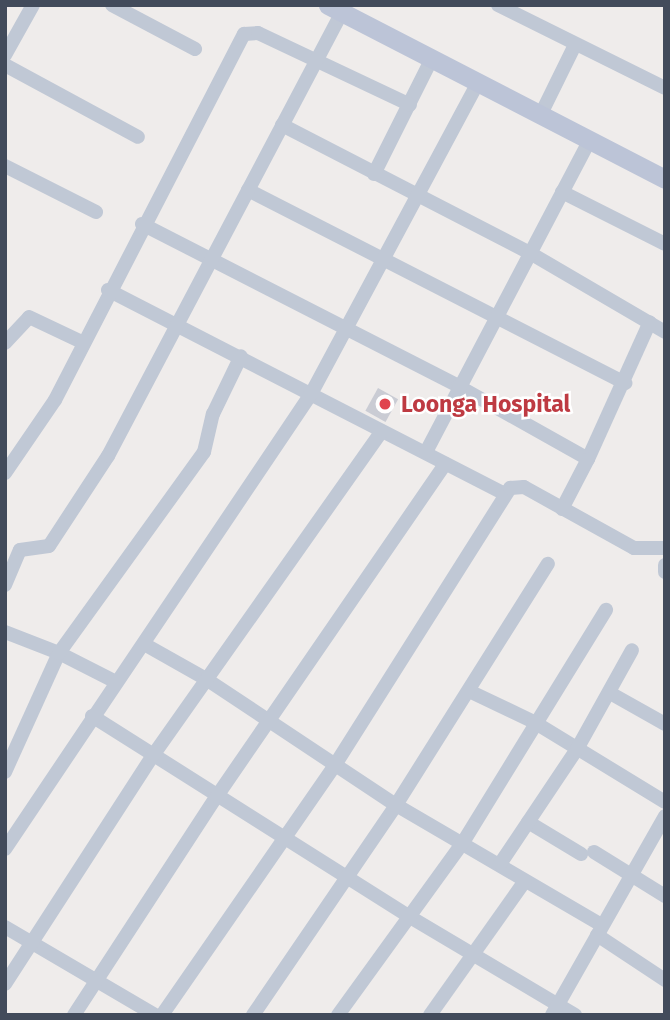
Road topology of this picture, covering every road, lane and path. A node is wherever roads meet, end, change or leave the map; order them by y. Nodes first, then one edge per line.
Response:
1 (33, 5) edge
2 (112, 5) edge
3 (498, 5) edge
4 (335, 8) edge
5 (575, 45) junction
6 (195, 49) dead end
7 (5, 55) edge
8 (432, 58) junction
9 (316, 61) junction
10 (5, 65) edge
11 (478, 82) junction
12 (665, 88) edge
13 (410, 105) junction
14 (541, 114) junction
15 (282, 125) junction
16 (138, 137) dead end
17 (590, 140) junction
18 (5, 166) edge
19 (374, 174) junction
20 (665, 179) edge
21 (248, 190) junction
22 (562, 192) junction
23 (416, 196) junction
24 (96, 212) dead end
25 (142, 224) junction
26 (665, 244) edge
27 (530, 253) junction
28 (213, 260) junction
29 (382, 262) junction
30 (108, 290) junction
31 (495, 318) junction
32 (650, 322) junction
33 (178, 325) junction
34 (348, 328) junction
35 (665, 332) edge
36 (82, 342) junction
37 (5, 343) edge
38 (241, 356) junction
39 (625, 383) junction
40 (458, 386) junction
41 (312, 394) junction
42 (382, 431) junction
43 (426, 452) junction
44 (587, 459) junction
45 (445, 464) junction
46 (5, 473) edge
47 (505, 494) junction
48 (562, 509) junction
49 (665, 548) edge
50 (548, 564) dead end
51 (665, 565) edge
52 (665, 572) edge
53 (5, 585) edge
54 (606, 610) dead end
55 (5, 632) edge
56 (144, 644) junction
57 (632, 650) dead end
58 (59, 653) junction
59 (206, 679) junction
60 (116, 682) junction
61 (469, 691) junction
62 (610, 693) junction
63 (92, 716) junction
64 (272, 721) junction
65 (534, 722) junction
66 (665, 724) edge
67 (577, 749) junction
68 (154, 754) junction
69 (335, 765) junction
70 (5, 772) edge
71 (217, 796) junction
72 (665, 803) edge
73 (396, 805) junction
74 (665, 816) edge
75 (528, 822) junction
76 (283, 837) junction
77 (462, 844) junction
78 (5, 849) edge
79 (500, 864) junction
80 (629, 875) junction
81 (348, 876) junction
82 (525, 881) junction
83 (665, 896) edge
84 (410, 917) junction
85 (5, 927) edge
86 (599, 930) junction
87 (34, 940) junction
88 (475, 952) junction
89 (95, 979) junction
90 (665, 980) edge
91 (5, 984) edge
92 (554, 1009) edge
93 (74, 1015) edge
94 (155, 1015) edge
95 (162, 1015) edge
96 (253, 1015) edge
97 (338, 1015) edge
98 (430, 1015) edge
99 (575, 1015) edge

1 - 7 street
2 - 6 street
3 - 5 street
4 - 8 main road
4 - 9 street
5 - 12 street
5 - 14 street
8 - 11 main road
8 - 13 street
9 - 13 street
9 - 15 street
9 - 25 street
10 - 16 street
11 - 14 main road
11 - 23 street
13 - 19 street
14 - 17 main road
15 - 19 street
15 - 21 street
17 - 20 main road
17 - 22 street
18 - 24 street
19 - 23 street
21 - 28 street
21 - 29 street
22 - 26 street
22 - 27 street
23 - 27 street
23 - 29 street
25 - 28 street
25 - 30 street
27 - 31 street
27 - 32 street
28 - 33 street
28 - 34 street
29 - 31 street
29 - 34 street
30 - 33 street
30 - 36 street
31 - 39 street
31 - 40 street
32 - 35 street
32 - 39 street
33 - 38 street
33 - 53 street
34 - 40 street
34 - 41 street
36 - 37 street
36 - 46 street
38 - 41 street
38 - 58 street
39 - 44 street
40 - 43 street
40 - 44 street
41 - 42 street
41 - 56 street
42 - 43 street
42 - 59 street
43 - 45 street
44 - 48 street
45 - 47 street
45 - 64 street
47 - 48 street
47 - 69 street
48 - 49 street
50 - 61 street
51 - 52 street
54 - 65 street
55 - 58 street
56 - 59 street
56 - 60 street
57 - 62 street
58 - 60 street
58 - 70 street
59 - 64 street
59 - 68 street
60 - 63 street
61 - 65 street
61 - 73 street
62 - 66 street
62 - 67 street
63 - 68 street
63 - 78 street
64 - 69 street
64 - 71 street
65 - 67 street
65 - 77 street
67 - 72 street
67 - 75 street
68 - 71 street
68 - 87 street
69 - 73 street
69 - 76 street
71 - 76 street
71 - 89 street
73 - 77 street
73 - 81 street
74 - 80 street
75 - 79 street
75 - 80 street
76 - 81 street
76 - 95 street
77 - 79 street
77 - 84 street
79 - 82 street
80 - 83 street
80 - 86 street
81 - 84 street
81 - 96 street
82 - 86 street
82 - 88 street
84 - 88 street
84 - 97 street
85 - 87 street
86 - 90 street
86 - 92 street
87 - 89 street
87 - 91 street
88 - 92 street
88 - 98 street
89 - 93 street
89 - 94 street
92 - 99 street

